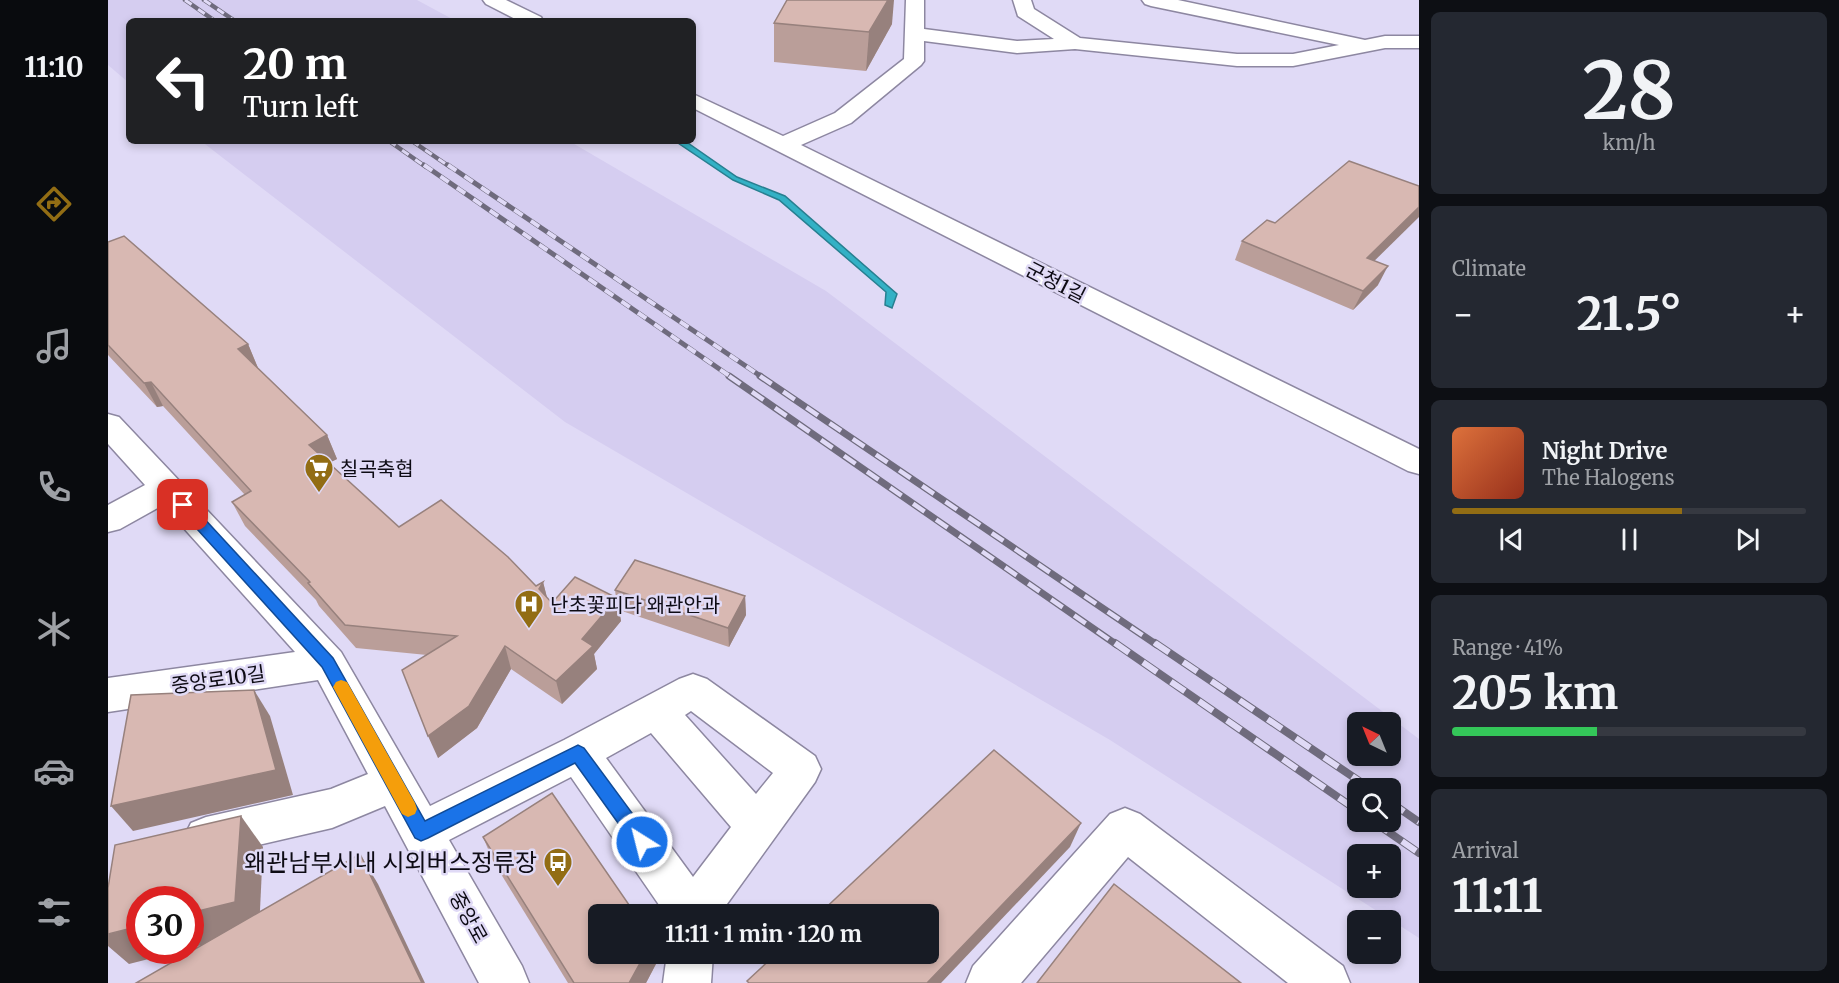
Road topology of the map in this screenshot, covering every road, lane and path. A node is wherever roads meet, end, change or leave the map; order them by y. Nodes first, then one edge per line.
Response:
1 (492, 0) edge
2 (915, 0) edge
3 (1023, 0) edge
4 (1151, 0) edge
5 (528, 18) edge
6 (915, 34) junction
7 (1419, 42) edge
8 (1075, 43) junction
9 (1370, 45) junction
10 (696, 102) edge
11 (782, 145) junction
12 (108, 424) edge
13 (1419, 463) edge
14 (167, 487) junction
15 (108, 520) edge
16 (328, 663) junction
17 (108, 695) edge
18 (656, 711) junction
19 (578, 753) junction
20 (394, 783) junction
21 (758, 826) junction
22 (421, 832) junction
23 (168, 846) edge
24 (677, 904) edge
25 (707, 904) edge
26 (689, 964) edge
27 (505, 983) edge
28 (687, 983) edge
29 (990, 983) edge
30 (1326, 983) edge

1 - 5 street
2 - 6 street
3 - 8 street
4 - 9 street
6 - 8 street
6 - 11 street
7 - 9 street
8 - 9 street
10 - 11 street, 군청1길
11 - 13 street, 군청1길
12 - 14 street, 중앙로
14 - 15 street
14 - 16 street, 중앙로
16 - 17 street, 중앙로10길
16 - 20 street, 중앙로
18 - 19 street
18 - 21 street
18 - 21 street
19 - 22 street
19 - 24 street
20 - 22 street, 중앙로
20 - 23 street
21 - 25 street
22 - 27 street, 중앙로
26 - 28 street
29 - 30 street

